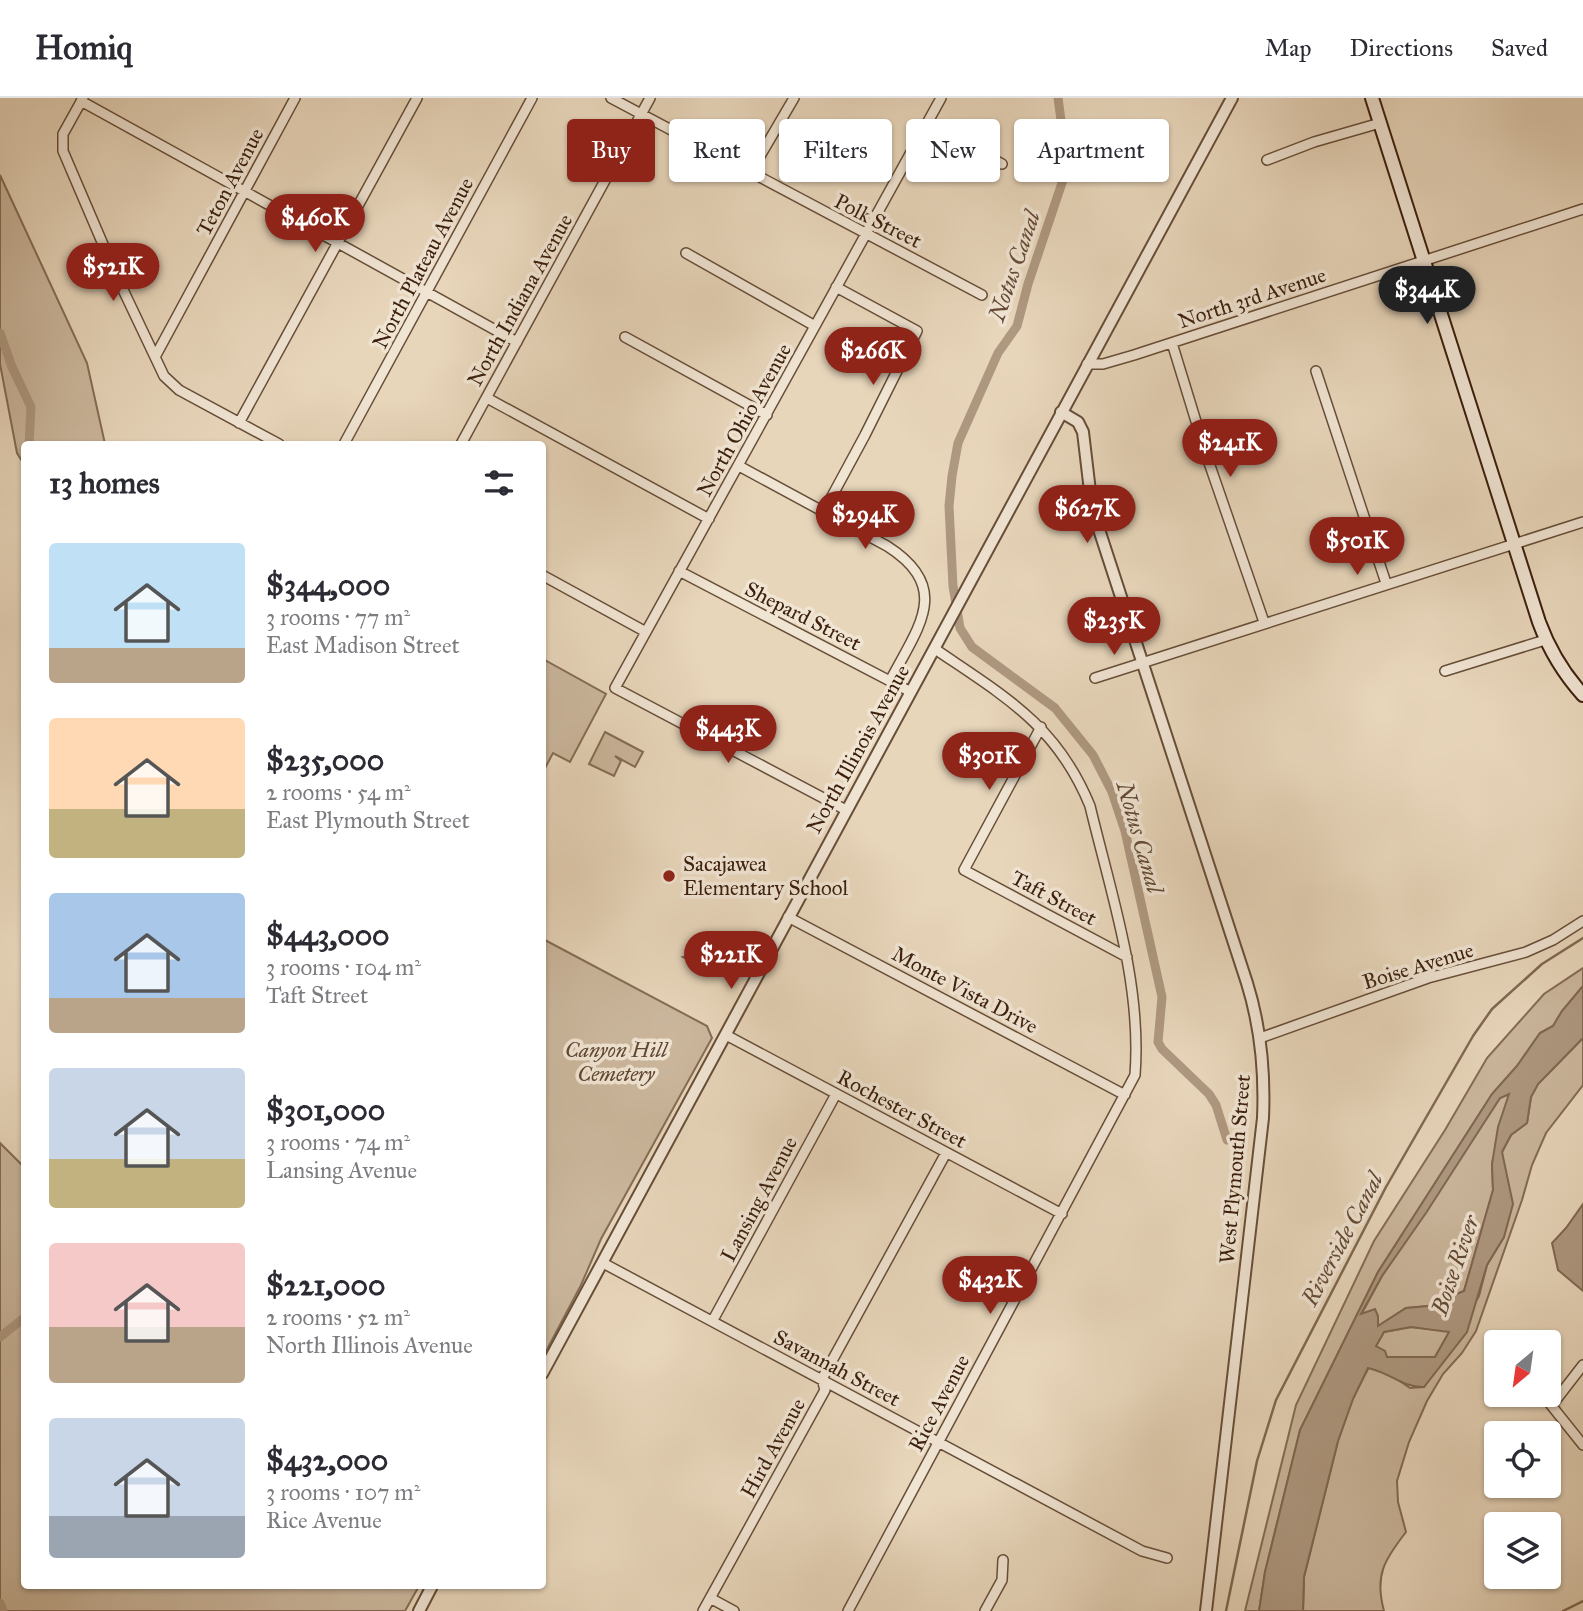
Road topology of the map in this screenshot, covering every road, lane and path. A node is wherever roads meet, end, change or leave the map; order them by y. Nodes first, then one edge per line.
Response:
1 (295, 98) edge
2 (417, 98) edge
3 (532, 98) edge
4 (611, 98) edge
5 (650, 98) edge
6 (794, 98) edge
7 (941, 98) edge
8 (1231, 98) edge
9 (1372, 98) edge
10 (82, 99) edge
11 (641, 114) junction
12 (929, 119) edge
13 (1380, 123) junction
14 (669, 129) edge
15 (765, 147) edge
16 (1267, 160) dead end
17 (906, 161) edge
18 (765, 181) edge
19 (245, 191) junction
20 (1583, 209) edge
21 (865, 234) junction
22 (338, 242) junction
23 (686, 253) dead end
24 (1424, 261) junction
25 (836, 287) junction
26 (427, 291) junction
27 (982, 295) dead end
28 (815, 326) junction
29 (625, 337) dead end
30 (517, 342) junction
31 (1172, 343) junction
32 (155, 357) junction
33 (1087, 364) junction
34 (1316, 371) dead end
35 (487, 398) junction
36 (1061, 412) junction
37 (767, 415) junction
38 (239, 423) junction
39 (272, 441) edge
40 (346, 441) edge
41 (463, 441) edge
42 (739, 466) junction
43 (824, 511) junction
44 (709, 519) junction
45 (1583, 522) edge
46 (1515, 544) junction
47 (679, 571) junction
48 (546, 577) edge
49 (1386, 583) junction
50 (1264, 622) junction
51 (646, 632) junction
52 (1545, 640) junction
53 (935, 649) junction
54 (1142, 663) junction
55 (1446, 671) dead end
56 (1095, 678) dead end
57 (890, 681) junction
58 (911, 692) junction
59 (1583, 695) edge
60 (1041, 727) junction
61 (846, 810) junction
62 (788, 917) junction
63 (1583, 921) edge
64 (1127, 957) junction
65 (726, 1035) junction
66 (1260, 1038) junction
67 (836, 1094) junction
68 (1125, 1095) junction
69 (946, 1153) junction
70 (1062, 1214) junction
71 (603, 1263) junction
72 (713, 1321) junction
73 (1583, 1365) edge
74 (546, 1367) edge
75 (822, 1379) junction
76 (1561, 1393) edge
77 (1554, 1407) edge
78 (938, 1441) junction
79 (1583, 1445) edge
80 (1167, 1558) dead end
81 (1003, 1560) dead end
82 (430, 1589) edge
83 (710, 1598) junction
84 (419, 1611) edge
85 (703, 1611) edge
86 (734, 1611) edge
87 (848, 1611) edge
88 (985, 1611) edge
89 (1206, 1611) edge

1 - 19 street, Teton Avenue
2 - 22 street
3 - 26 street, North Plateau Avenue
4 - 11 street, Polk Street
5 - 11 street, North Indiana Avenue
6 - 15 street
7 - 12 street, North Ohio Avenue
8 - 33 street, North Illinois Avenue
9 - 13 main road
10 - 19 street
10 - 32 street
11 - 14 street, Polk Street
11 - 30 street, North Indiana Avenue
13 - 16 street
13 - 24 main road
17 - 21 street, North Ohio Avenue
18 - 21 street, Polk Street
19 - 22 street
19 - 32 street, Teton Avenue
20 - 24 street, North 3rd Avenue
21 - 25 street, North Ohio Avenue
21 - 27 street, Polk Street
22 - 26 street
22 - 38 street
23 - 28 street
24 - 31 street, North 3rd Avenue
24 - 46 main road
25 - 28 street, North Ohio Avenue
25 - 43 street
26 - 30 street
26 - 40 street, North Plateau Avenue
28 - 37 street, North Ohio Avenue
29 - 37 street
30 - 35 street, North Indiana Avenue
31 - 33 street
31 - 50 street
32 - 38 street
33 - 36 street, North Illinois Avenue
34 - 49 street
35 - 41 street, North Indiana Avenue
35 - 44 street
36 - 53 street, North Illinois Avenue
36 - 54 street, West Plymouth Street
37 - 42 street, North Ohio Avenue
38 - 39 street
42 - 43 street
42 - 44 street, North Ohio Avenue
43 - 57 street
44 - 47 street, North Ohio Avenue
45 - 46 street
46 - 49 street
46 - 52 main road
47 - 51 street, North Ohio Avenue
47 - 57 street, Shepard Street
48 - 51 street
49 - 50 street
50 - 54 street
51 - 61 street, North Ohio Avenue
52 - 55 street
52 - 59 main road
53 - 58 street, North Illinois Avenue
53 - 60 street, Rice Avenue
54 - 56 street
54 - 66 street, West Plymouth Street
57 - 58 street, Shepard Street
58 - 61 street, North Illinois Avenue
60 - 64 street, Rice Avenue
60 - 64 street, Taft Street
61 - 62 street, North Illinois Avenue
62 - 65 street, North Illinois Avenue
62 - 68 street, Monte Vista Drive
63 - 66 street, Boise Avenue
64 - 68 street, Rice Avenue
65 - 67 street, Rochester Street
65 - 71 street, North Illinois Avenue
66 - 89 street, West Plymouth Street
67 - 69 street, Rochester Street
67 - 72 street, Lansing Avenue
68 - 70 street, Rice Avenue
69 - 70 street, Rochester Street
69 - 75 street, Hird Avenue
70 - 78 street, Rice Avenue
71 - 72 street, Savannah Street
71 - 74 street, North Illinois Avenue
72 - 75 street, Savannah Street
73 - 76 street
75 - 78 street, Savannah Street
75 - 83 street, Hird Avenue
77 - 79 street
78 - 80 street, Savannah Street
78 - 87 street, Rice Avenue
81 - 88 street
82 - 84 street
83 - 85 street, Hird Avenue
83 - 86 street

